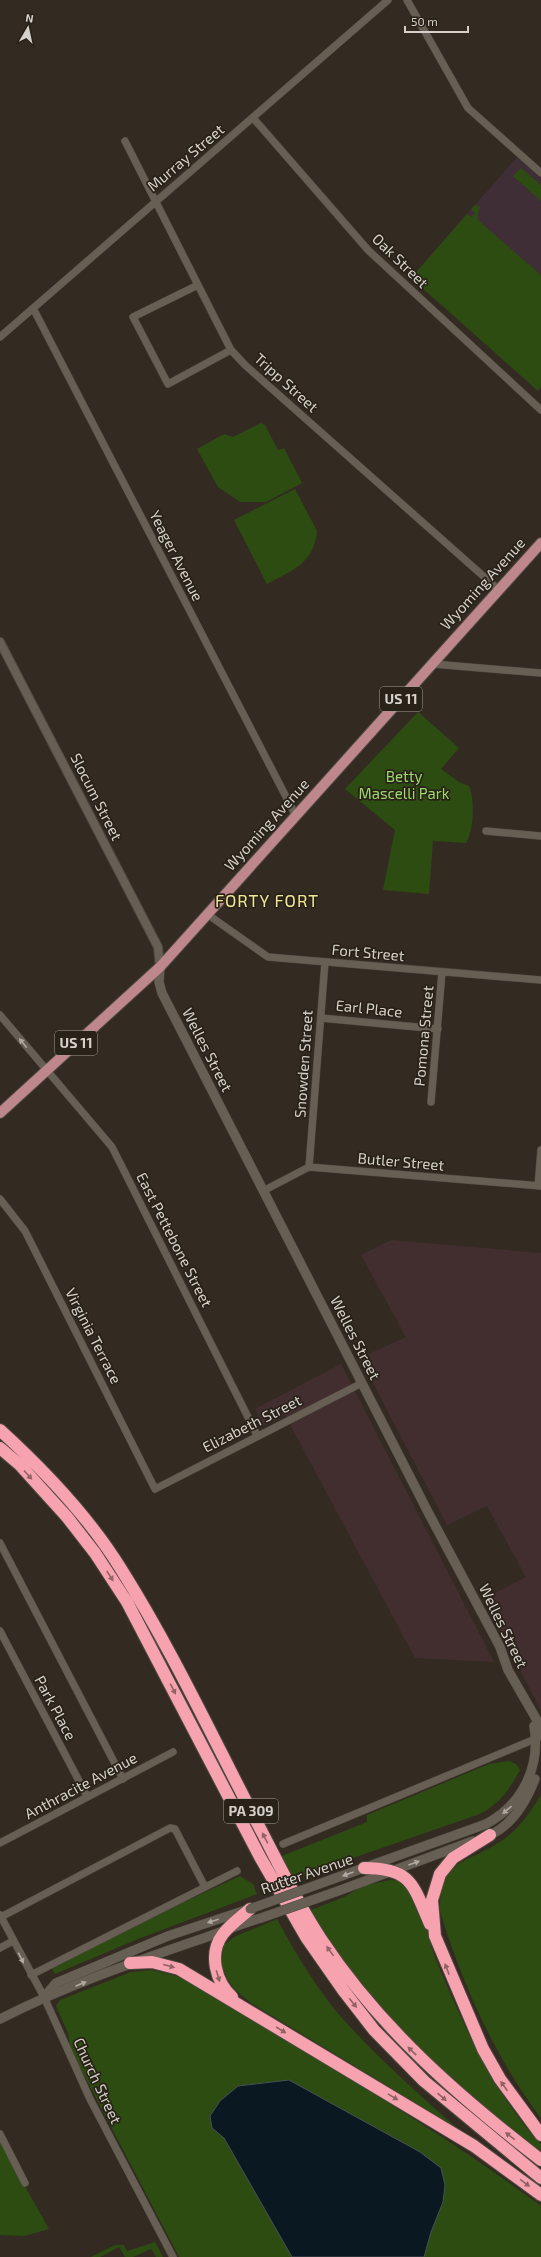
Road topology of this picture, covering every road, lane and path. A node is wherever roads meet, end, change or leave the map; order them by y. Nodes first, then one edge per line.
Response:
1 (388, 0) edge
2 (407, 0) edge
3 (254, 119) junction
4 (125, 141) dead end
5 (541, 173) edge
6 (154, 201) junction
7 (198, 285) junction
8 (33, 308) junction
9 (0, 337) edge
10 (231, 350) junction
11 (541, 410) edge
12 (541, 543) edge
13 (499, 590) junction
14 (0, 642) edge
15 (432, 664) junction
16 (541, 673) edge
17 (296, 816) junction
18 (486, 831) dead end
19 (541, 836) edge
20 (207, 914) junction
21 (325, 962) junction
22 (160, 967) junction
23 (442, 972) junction
24 (541, 980) edge
25 (0, 1015) edge
26 (321, 1018) junction
27 (438, 1029) junction
28 (46, 1071) junction
29 (432, 1102) dead end
30 (0, 1113) edge
31 (541, 1150) edge
32 (309, 1168) junction
33 (539, 1186) edge
34 (263, 1191) junction
35 (0, 1199) edge
36 (362, 1383) junction
37 (0, 1430) edge
38 (257, 1435) junction
39 (0, 1448) edge
40 (155, 1489) joint
41 (0, 1543) edge
42 (0, 1631) edge
43 (540, 1733) edge
44 (173, 1752) dead end
45 (541, 1760) edge
46 (541, 1773) edge
47 (123, 1779) junction
48 (530, 1792) junction
49 (87, 1796) junction
50 (490, 1835) junction
51 (0, 1843) edge
52 (283, 1844) dead end
53 (364, 1868) junction
54 (237, 1871) dead end
55 (391, 1871) junction
56 (205, 1887) junction
57 (250, 1908) junction
58 (1, 1916) edge
59 (227, 1930) junction
60 (435, 1936) junction
61 (13, 1941) junction
62 (0, 1948) edge
63 (130, 1963) junction
64 (31, 1975) junction
65 (44, 1997) junction
66 (244, 2008) junction
67 (0, 2019) edge
68 (0, 2134) edge
69 (541, 2135) edge
70 (541, 2160) edge
71 (541, 2178) edge
72 (25, 2182) dead end
73 (541, 2195) edge
74 (173, 2257) edge

1 - 3 street, Murray Street
2 - 5 street
3 - 6 street, Murray Street
3 - 11 street, Oak Street
4 - 6 street, Tripp Street
6 - 7 street, Tripp Street
6 - 8 street, Murray Street
7 - 10 street, Tripp Street
7 - 10 street
8 - 9 street, Murray Street
8 - 17 street, Yeager Avenue
10 - 13 street, Tripp Street
12 - 13 main road, Wyoming Avenue / US 11
13 - 15 main road, Wyoming Avenue / US 11
14 - 22 street, Slocum Street
15 - 16 street
15 - 17 main road, Wyoming Avenue / US 11
17 - 20 main road, Wyoming Avenue / US 11
18 - 19 street
20 - 21 street, Fort Street
20 - 22 main road, Wyoming Avenue / US 11
21 - 23 street, Fort Street
21 - 26 street, Snowden Street
22 - 28 main road, Wyoming Avenue / US 11
22 - 34 main road, Welles Street
23 - 24 street, Fort Street
23 - 27 street, Pomona Street
28 -> 25 street, East Pettebone Street
26 - 27 street, Earl Place
26 - 32 street, Snowden Street
27 - 29 street, Pomona Street
28 - 30 main road, Wyoming Avenue / US 11
28 - 38 street, East Pettebone Street
31 - 33 street
32 - 33 street, Butler Street
32 - 34 street
34 - 36 main road, Welles Street
35 - 40 street, Virginia Terrace
36 - 38 street, Elizabeth Street
36 - 43 main road, Welles Street
70 -> 37 highway, PA 309
38 - 40 street, Elizabeth Street
39 -> 71 highway, PA 309
41 - 47 street
42 - 49 street, Park Place
43 - 52 street
43 -> 53 main road, Rutter Avenue
44 - 47 street, Anthracite Avenue
45 - 48 main road, Rutter Avenue
46 - 48 main road
47 - 49 street, Anthracite Avenue
48 - 50 main road, Rutter Avenue
49 - 51 street, Anthracite Avenue
55 -> 50 main road, Rutter Avenue
50 - 60 highway
53 - 55 highway
53 -> 57 main road, Rutter Avenue, bridge
54 - 56 street
55 - 59 main road, Rutter Avenue, bridge
55 - 60 highway
56 - 58 street
56 - 64 street
57 - 59 highway
57 -> 65 main road, Rutter Avenue
58 - 61 street, Church Street
59 - 63 main road, Rutter Avenue
59 -> 66 highway
69 -> 60 highway
61 - 62 street
61 -> 64 street, Church Street
65 -> 63 main road, Rutter Avenue
63 -> 66 highway
64 - 65 street, Church Street
65 - 67 main road, Rutter Avenue
65 - 74 street, Church Street
66 -> 73 highway
68 - 72 street

